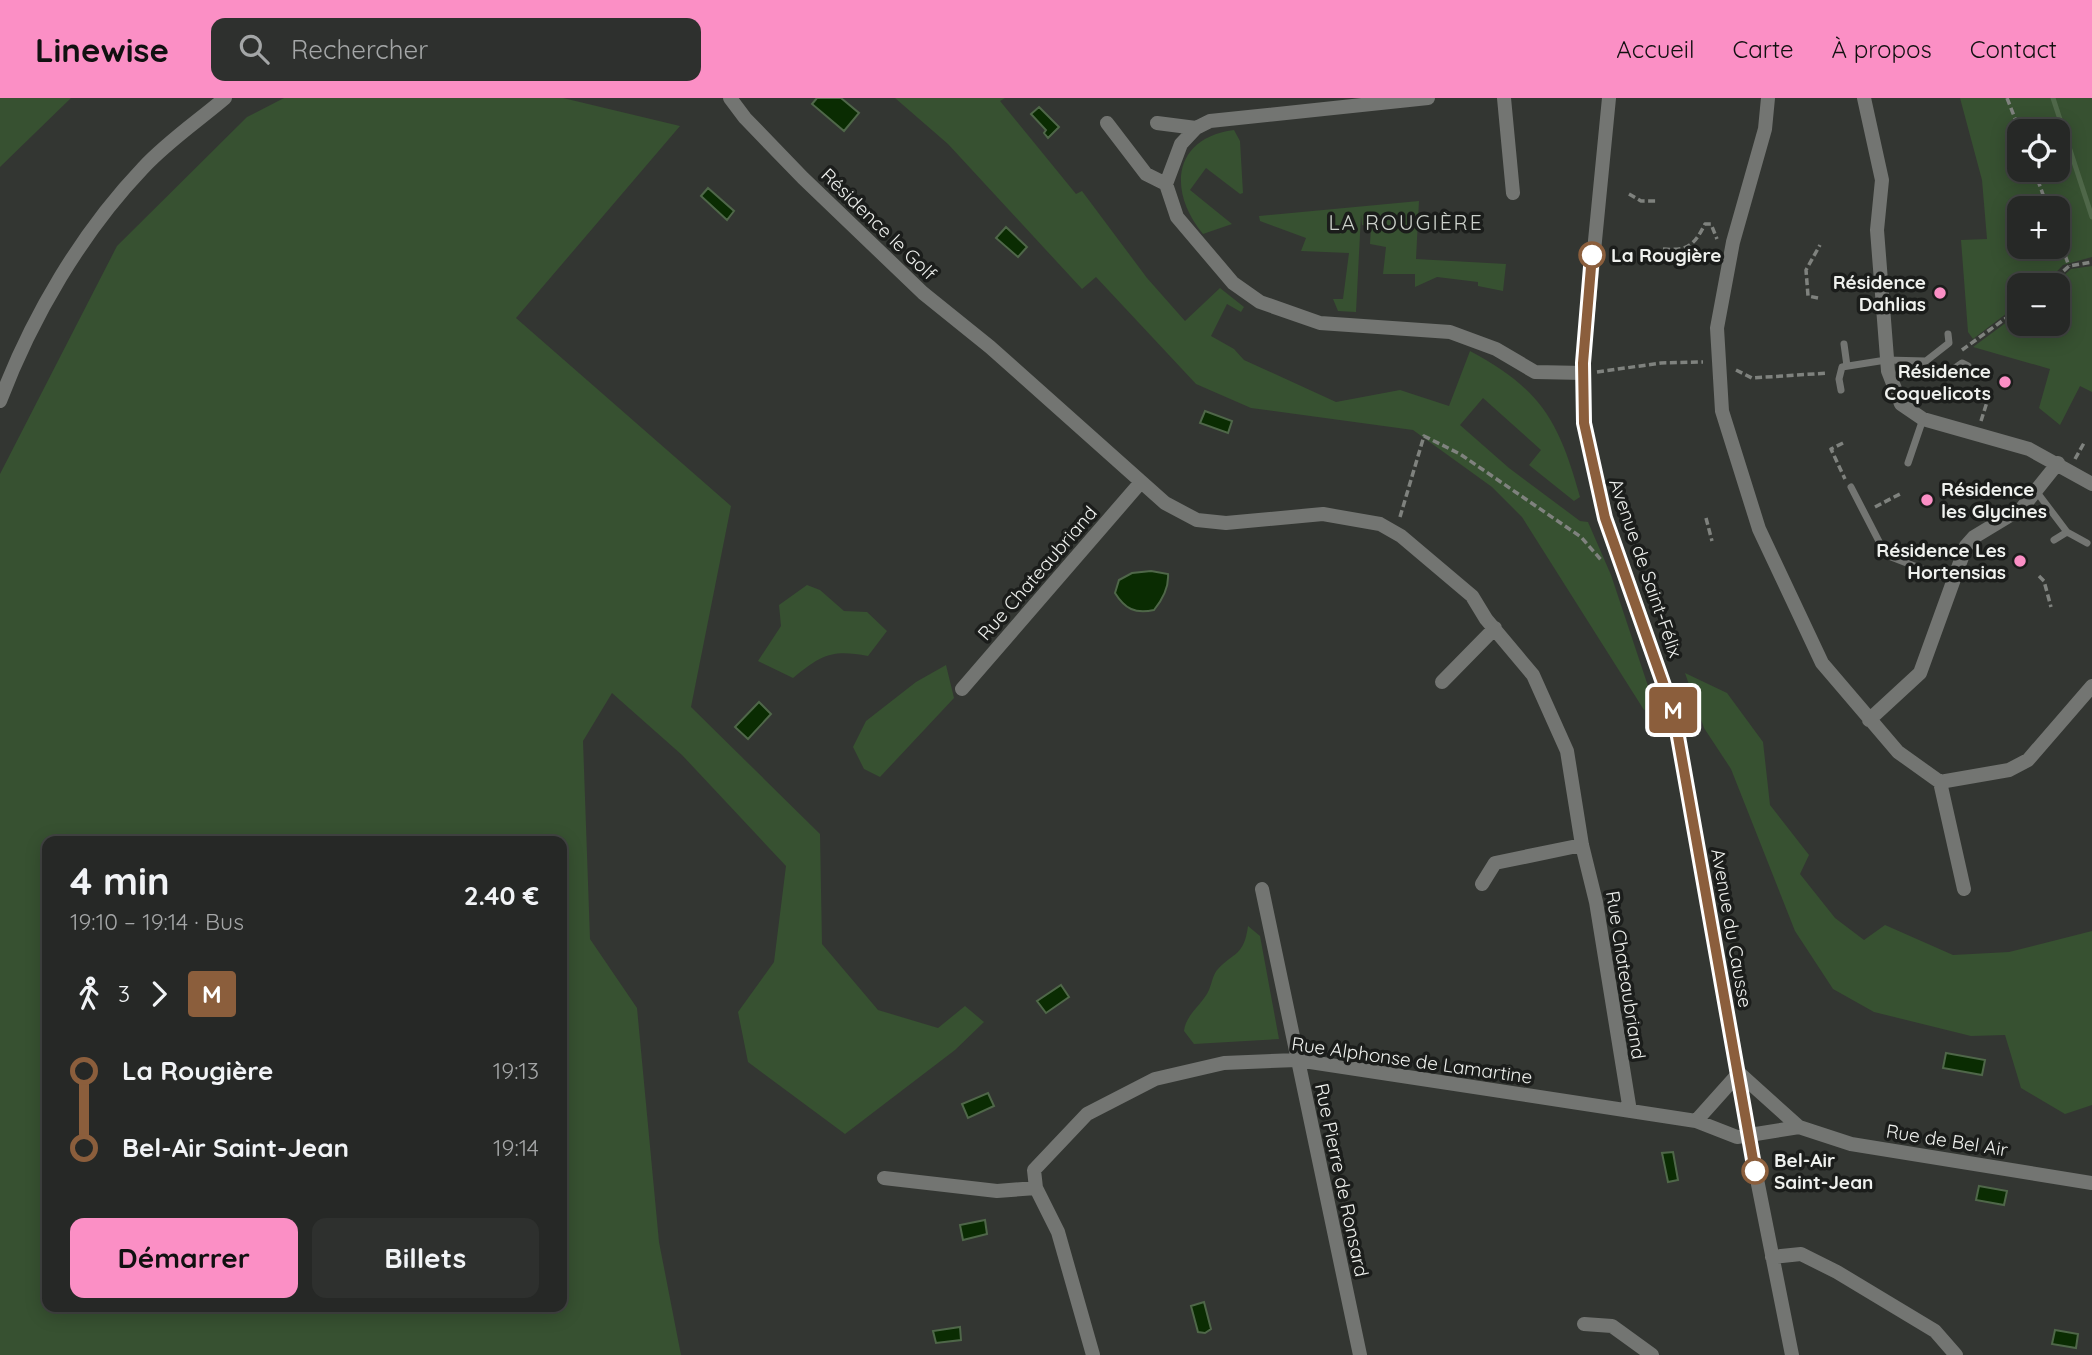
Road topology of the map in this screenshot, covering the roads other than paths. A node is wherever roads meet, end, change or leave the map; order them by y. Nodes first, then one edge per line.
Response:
1 (225, 98) edge
2 (730, 98) edge
3 (1428, 98) edge
4 (1504, 98) edge
5 (1609, 98) edge
6 (1768, 98) edge
7 (1864, 98) edge
8 (1107, 123) dead end
9 (1157, 123) dead end
10 (1196, 128) junction
11 (1166, 184) junction
12 (1513, 193) dead end
13 (1948, 334) dead end
14 (1844, 344) dead end
15 (1886, 360) junction
16 (1915, 362) junction
17 (1847, 366) junction
18 (1968, 366) dead end
19 (1011, 367) joint
20 (1584, 373) junction
21 (1841, 390) dead end
22 (0, 401) edge
23 (1923, 419) junction
24 (1908, 463) dead end
25 (2058, 463) junction
26 (1141, 482) junction
27 (2092, 484) edge
28 (1851, 487) road end
29 (2036, 491) junction
30 (2067, 532) junction
31 (2054, 540) dead end
32 (2087, 543) dead end
33 (1954, 581) junction
34 (1495, 628) junction
35 (1442, 682) dead end
36 (2092, 686) edge
37 (962, 690) dead end
38 (1674, 714) joint
39 (1869, 720) junction
40 (1940, 782) junction
41 (1582, 845) junction
42 (1482, 884) dead end
43 (1262, 889) dead end
44 (1964, 889) dead end
45 (1297, 1060) junction
46 (1739, 1073) junction
47 (1630, 1111) junction
48 (1696, 1121) junction
49 (1798, 1127) junction
50 (1748, 1134) junction
51 (884, 1178) dead end
52 (2092, 1183) edge
53 (1036, 1188) junction
54 (1772, 1257) junction
55 (1584, 1324) dead end
56 (1093, 1355) edge
57 (1360, 1355) edge
58 (1652, 1355) edge
59 (1792, 1355) edge
60 (1956, 1355) edge

1 - 22 street
2 - 19 street, Résidence le Golf
3 - 10 street
4 - 12 street
5 - 20 street, Avenue de Saint-Félix
6 - 39 street
7 - 15 street
8 - 11 street
9 - 10 street
10 - 11 street
11 - 20 street
13 - 16 lane
14 - 17 lane
15 - 16 lane
15 - 17 lane
15 - 23 street
16 - 18 lane
17 - 21 lane
19 - 26 street, Rue Chateaubriand
20 - 38 street, Avenue de Saint-Félix
23 - 24 lane
23 - 25 street
25 - 27 street
25 - 29 street
26 - 34 street, Rue Chateaubriand
26 - 37 street, Rue Chateaubriand
28 - 33 lane
29 - 30 lane
29 - 33 street
30 - 31 lane
30 - 32 lane
33 - 39 street
34 - 35 street
34 - 41 street, Rue Chateaubriand
36 - 40 street
38 - 46 street, Avenue du Causse
39 - 40 street
40 - 44 street
41 - 42 street
41 - 47 street, Rue Chateaubriand
43 - 45 street, Rue Pierre de Ronsard
45 - 47 street, Rue Alphonse de Lamartine
45 - 53 street, Rue Alphonse de Lamartine
45 - 57 street, Rue Pierre de Ronsard
46 - 48 street
46 - 49 street, Rue de Bel Air
46 - 50 street, Avenue du Causse
47 - 48 street, Rue Alphonse de Lamartine
48 - 50 street, Rue Alphonse de Lamartine
49 - 50 street, Rue de Bel Air
49 - 52 street, Rue de Bel Air
50 - 54 street, Avenue du Causse
51 - 53 street
53 - 56 street
54 - 59 street, Avenue du Causse
54 - 60 street
55 - 58 street

